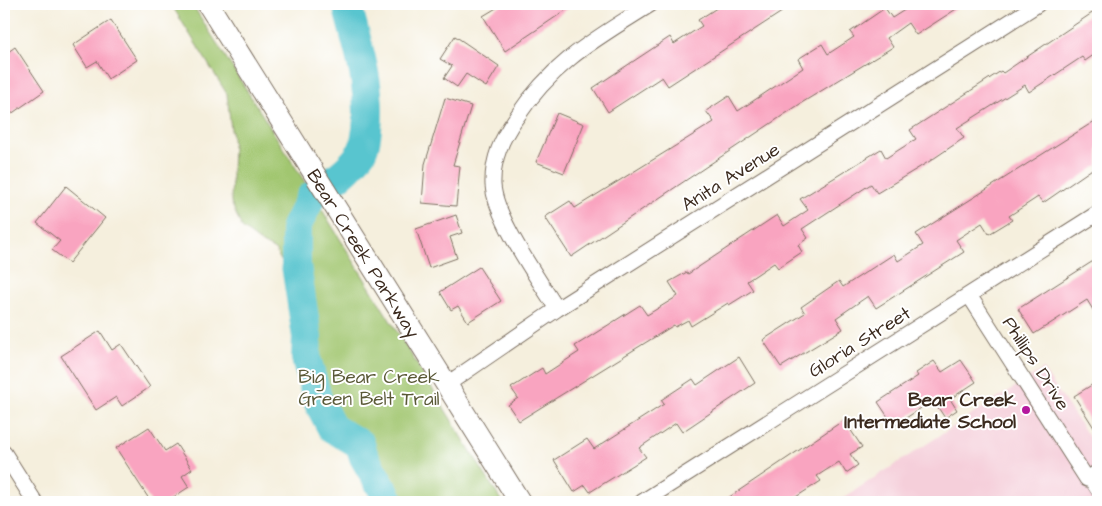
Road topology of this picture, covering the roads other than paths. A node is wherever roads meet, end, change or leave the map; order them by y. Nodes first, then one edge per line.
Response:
1 (208, 4) edge
2 (651, 4) edge
3 (1038, 4) edge
4 (1098, 213) edge
5 (969, 295) junction
6 (557, 309) junction
7 (446, 385) junction
8 (4, 453) edge
9 (1093, 476) edge
10 (1098, 496) edge
11 (35, 502) edge
12 (520, 502) edge
13 (642, 502) edge

1 - 7 main road, Bear Creek Parkway
2 - 6 street
3 - 6 street, Anita Avenue
4 - 5 street, Gloria Street
5 - 9 street, Phillips Drive
5 - 13 street, Gloria Street
6 - 7 street, Anita Avenue
7 - 12 main road, Bear Creek Parkway
8 - 11 street
9 - 10 lane

